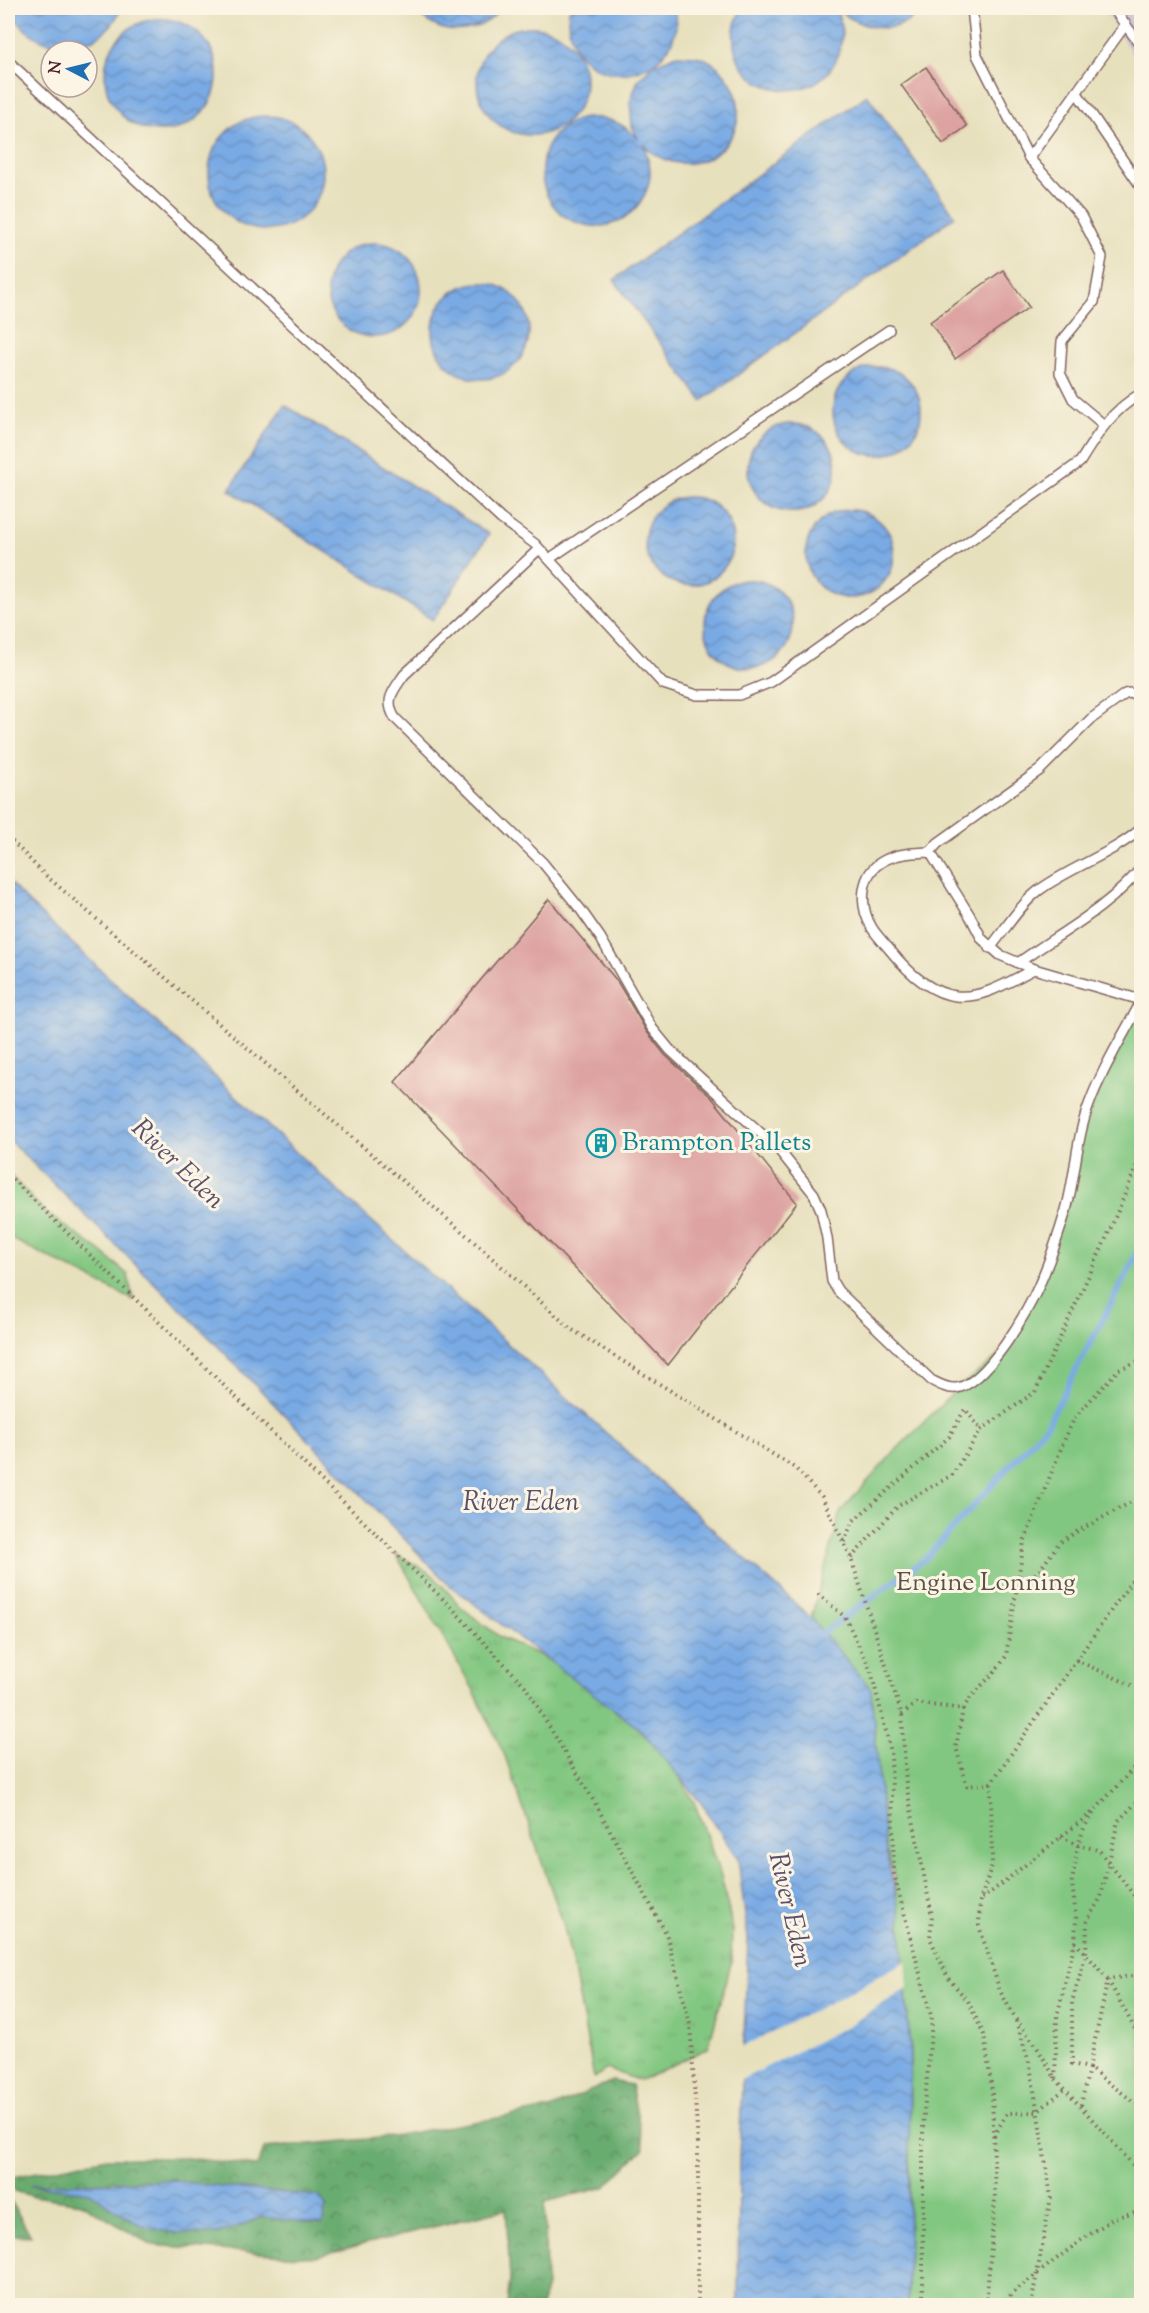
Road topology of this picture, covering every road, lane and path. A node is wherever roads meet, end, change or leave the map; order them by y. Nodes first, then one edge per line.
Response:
1 (972, 8) edge
2 (1113, 8) edge
3 (1126, 24) junction
4 (1142, 47) edge
5 (8, 61) edge
6 (1077, 93) junction
7 (1029, 158) junction
8 (1142, 188) edge
9 (889, 330) dead end
10 (1142, 393) edge
11 (1104, 424) junction
12 (539, 549) junction
13 (549, 559) junction
14 (1142, 697) edge
15 (1142, 828) edge
16 (8, 837) edge
17 (930, 852) junction
18 (1142, 867) edge
19 (990, 948) junction
20 (1018, 963) junction
21 (1034, 969) junction
22 (1141, 1000) edge
23 (1142, 1153) edge
24 (8, 1175) edge
25 (1142, 1360) edge
26 (981, 1430) junction
27 (1142, 1499) edge
28 (844, 1543) junction
29 (851, 1558) junction
30 (1142, 1566) edge
31 (1016, 1590) junction
32 (818, 1594) dead end
33 (1076, 1660) junction
34 (1142, 1690) edge
35 (963, 1709) junction
36 (902, 1714) junction
37 (1142, 1759) edge
38 (991, 1783) junction
39 (1142, 1797) edge
40 (1096, 1809) junction
41 (1061, 1837) junction
42 (1078, 1845) junction
43 (1108, 1859) junction
44 (980, 1901) junction
45 (1142, 1906) edge
46 (1075, 1941) junction
47 (1086, 1954) junction
48 (1142, 1975) edge
49 (1108, 1979) junction
50 (1015, 2018) junction
51 (1142, 2042) edge
52 (1089, 2068) junction
53 (1055, 2078) junction
54 (1065, 2090) junction
55 (1142, 2098) edge
56 (1081, 2105) junction
57 (1141, 2108) edge
58 (1037, 2112) junction
59 (994, 2136) junction
60 (1142, 2175) edge
61 (1142, 2210) edge
62 (1037, 2274) junction
63 (698, 2306) edge
64 (924, 2306) edge
65 (986, 2306) edge
66 (1003, 2306) edge
67 (1031, 2306) edge

1 - 7 lane
2 - 3 lane
3 - 4 lane
3 - 6 lane
5 - 12 lane
6 - 7 lane
6 - 8 lane
7 - 11 lane
9 - 13 lane
10 - 11 lane
11 - 13 lane
12 - 13 lane
12 - 22 lane
14 - 17 lane
15 - 19 lane
16 - 28 path
17 - 19 lane
17 - 21 lane
18 - 20 lane
19 - 20 lane
20 - 21 lane
21 - 22 lane
23 - 26 path
24 - 63 path
25 - 31 path
26 - 28 path
26 - 29 path
27 - 31 path
28 - 29 path
29 - 36 path
30 - 33 path
31 - 35 path
32 - 64 path
33 - 34 path
33 - 38 path
35 - 36 path
35 - 38 path
36 - 59 path
37 - 40 path
38 - 44 path
39 - 43 path
40 - 41 path
40 - 42 path
41 - 42 path
41 - 44 path
42 - 43 path
42 - 46 path
43 - 45 path
43 - 47 path
44 - 50 path
46 - 47 path
46 - 53 path
47 - 49 path
47 - 52 path
48 - 49 path
49 - 51 path
49 - 52 path
50 - 53 path
50 - 58 path
52 - 56 path
52 - 57 path
53 - 54 path
54 - 56 path
54 - 58 path
55 - 57 path
56 - 60 path
58 - 59 path
58 - 62 path
59 - 65 path
61 - 62 path
62 - 66 path
62 - 67 path

